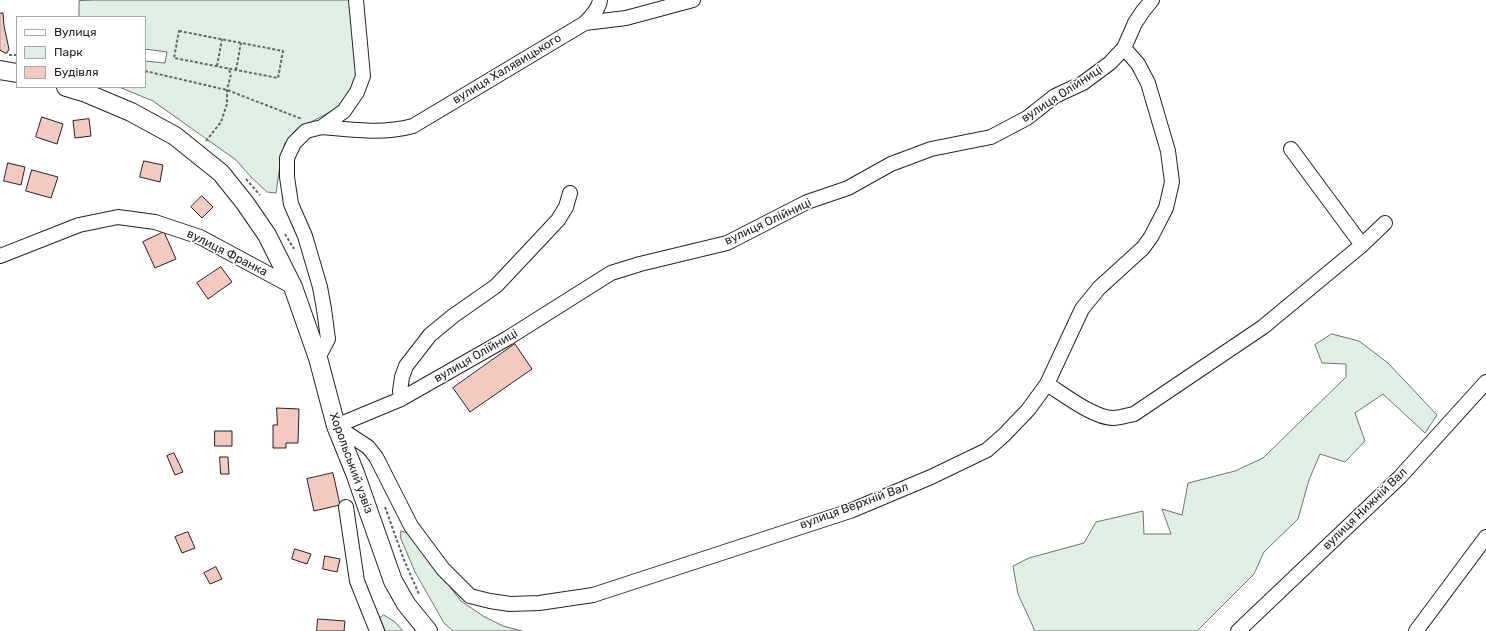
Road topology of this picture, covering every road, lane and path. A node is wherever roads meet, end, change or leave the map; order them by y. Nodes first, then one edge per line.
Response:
1 (356, 0) edge
2 (693, 0) edge
3 (1152, 0) edge
4 (604, 1) edge
5 (585, 23) junction
6 (222, 39) junction
7 (241, 43) junction
8 (1124, 48) junction
9 (217, 66) junction
10 (228, 68) junction
11 (0, 70) edge
12 (236, 70) junction
13 (146, 71) edge
14 (16, 73) edge
15 (69, 88) edge
16 (227, 90) junction
17 (322, 127) junction
18 (204, 143) dead end
19 (1291, 149) dead end
20 (570, 192) dead end
21 (1385, 223) dead end
22 (1362, 245) junction
23 (0, 256) edge
24 (293, 286) junction
25 (318, 358) junction
26 (1486, 382) edge
27 (1047, 384) junction
28 (402, 399) junction
29 (336, 426) junction
30 (346, 507) dead end
31 (1486, 538) edge
32 (377, 631) edge
33 (428, 631) edge
34 (1238, 631) edge
35 (1416, 631) edge

1 - 17 street
2 - 5 street, вулиця Халявицького
3 - 8 street, вулиця Олійниці
4 - 5 street
5 - 17 street, вулиця Халявицького
6 - 7 path
6 - 9 path
6 - 9 path
7 - 12 path
7 - 12 path
8 - 27 street, вулиця Верхній Вал
8 - 28 street, вулиця Олійниці
9 - 10 path
10 - 12 path
10 - 16 path
11 - 14 main road
13 - 16 path
15 - 24 main road, Хорольський узвіз
16 - 17 path
16 - 18 path
17 - 25 street
19 - 22 street
20 - 28 street
21 - 22 street
22 - 27 street
23 - 24 street, вулиця Франка
24 - 25 main road, Хорольський узвіз
25 - 29 main road, Хорольський узвіз
26 - 34 street, вулиця Нижній Вал
27 - 29 street, вулиця Верхній Вал
28 - 29 street, вулиця Олійниці
29 - 33 main road, Хорольський узвіз
30 - 32 street
31 - 35 street

